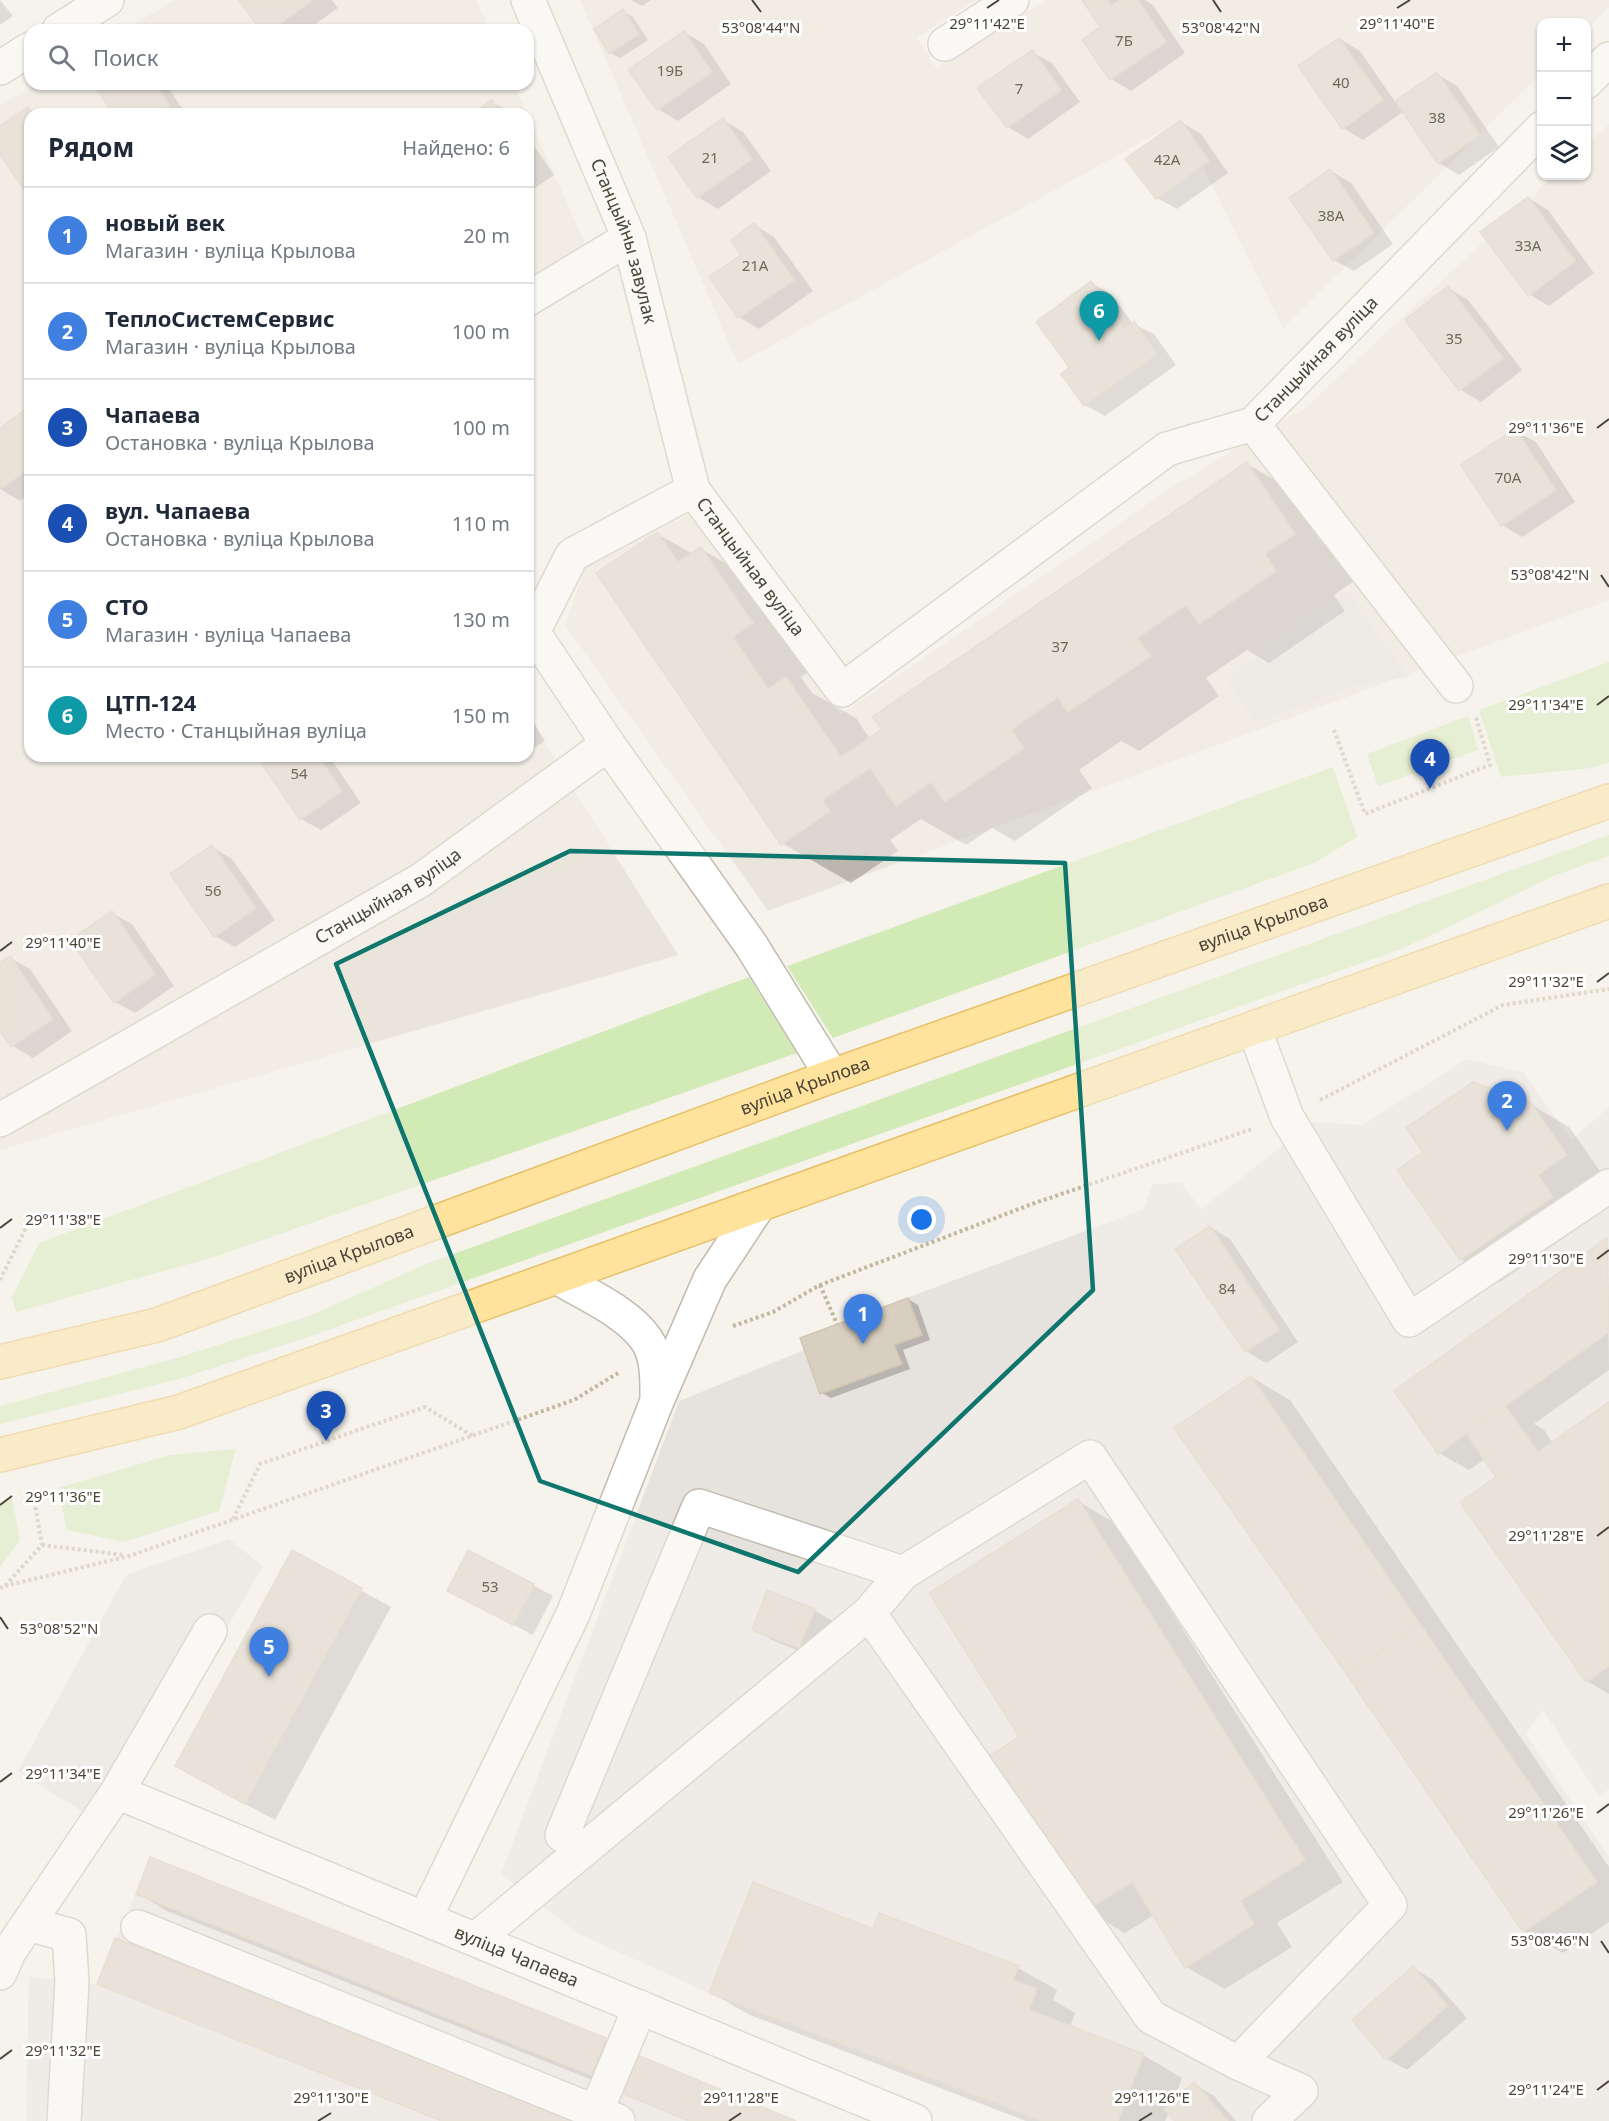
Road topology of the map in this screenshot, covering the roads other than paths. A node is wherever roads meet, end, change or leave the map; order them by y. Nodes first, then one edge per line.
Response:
1 (106, 0) edge
2 (528, 0) edge
3 (1012, 0) edge
4 (68, 24) edge
5 (945, 44) dead end
6 (24, 53) edge
7 (1609, 59) edge
8 (0, 68) edge
9 (1591, 78) edge
10 (1537, 133) edge
11 (629, 238) junction
12 (534, 294) edge
13 (1253, 424) junction
14 (693, 490) junction
15 (534, 630) edge
16 (534, 633) edge
17 (1456, 686) dead end
18 (608, 744) junction
19 (1609, 801) edge
20 (1609, 901) edge
21 (1254, 1028) junction
22 (832, 1076) junction
23 (0, 1120) edge
24 (1609, 1186) edge
25 (759, 1205) junction
26 (557, 1277) junction
27 (0, 1362) edge
28 (657, 1401) junction
29 (0, 1455) edge
30 (903, 1574) junction
31 (869, 1613) junction
32 (210, 1631) dead end
33 (117, 1792) junction
34 (584, 1849) junction
35 (425, 1918) junction
36 (28, 1924) junction
37 (138, 1927) dead end
38 (476, 1940) junction
39 (0, 1973) edge
40 (639, 2007) junction
41 (1238, 2062) junction
42 (607, 2116) edge
43 (64, 2121) edge
44 (915, 2121) edge
45 (1269, 2121) edge

1 - 4 street
2 - 11 street, Станцыйны завулак
3 - 5 street
6 - 8 street
7 - 9 street
10 - 13 street, Станцыйная вуліца
11 - 12 street
11 - 14 street, Станцыйны завулак
13 - 14 street, Станцыйная вуліца
13 - 17 street
14 - 15 street, Станцыйная вуліца
16 - 18 street, Станцыйная вуліца
18 - 22 street
18 - 23 street, Станцыйная вуліца
19 - 22 main road, вуліца Крылова
20 - 21 main road
21 - 24 street
21 - 25 main road
22 - 27 main road, вуліца Крылова
25 - 26 main road
25 - 28 street
26 - 28 street
26 - 29 main road
28 - 35 street
30 - 31 street
30 - 34 street
30 - 41 street
31 - 34 street
31 - 41 street
32 - 33 street
33 - 35 street, вуліца Чапаева
33 - 36 street
34 - 38 street
35 - 38 street, вуліца Чапаева
36 - 39 street
36 - 43 street
37 - 42 street
38 - 40 street, вуліца Чапаева
40 - 42 street
40 - 44 street, вуліца Чапаева
41 - 45 street

